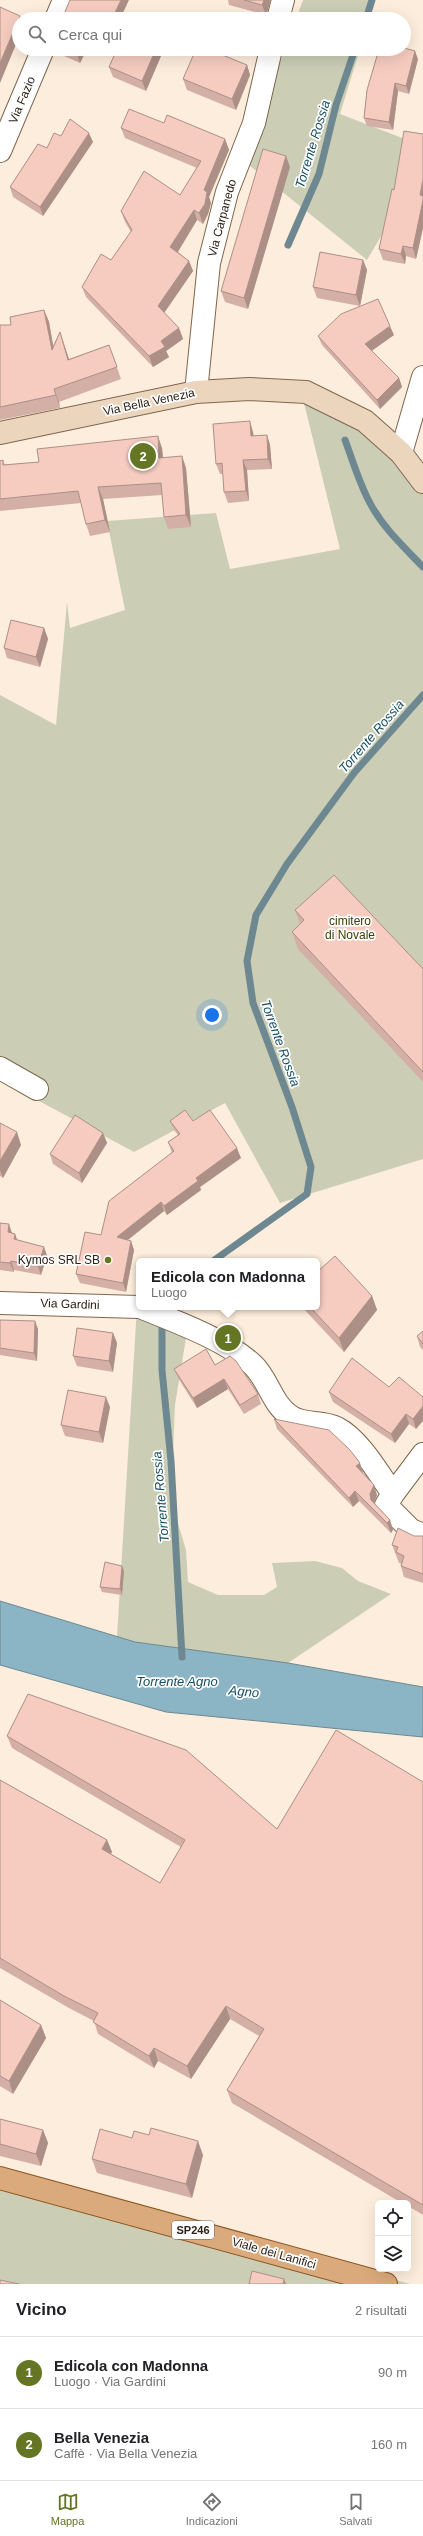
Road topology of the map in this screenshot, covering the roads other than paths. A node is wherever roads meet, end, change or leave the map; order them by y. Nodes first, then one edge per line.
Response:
1 (64, 0) edge
2 (283, 0) edge
3 (59, 12) edge
4 (280, 12) edge
5 (40, 56) edge
6 (269, 56) edge
7 (0, 151) edge
8 (423, 377) edge
9 (196, 392) junction
10 (0, 433) edge
11 (401, 453) junction
12 (423, 482) edge
13 (0, 1068) edge
14 (37, 1089) dead end
15 (0, 1302) edge
16 (136, 1307) edge
17 (147, 1310) edge
18 (423, 1454) edge
19 (393, 1494) junction
20 (423, 1535) edge
21 (0, 2178) edge
22 (386, 2284) edge

1 - 3 street
2 - 4 street
5 - 7 street, Via Fazio
6 - 9 street, Via Carpanedo
8 - 11 street
9 - 10 main road, Via Bella Venezia
9 - 11 main road, Via Bella Venezia
11 - 12 main road, Via Bella Venezia
13 - 14 street
15 - 16 street, Via Gardini
17 - 19 street, Via Gardini
18 - 19 street
19 - 20 street
21 - 22 main road, Viale dei Lanifici / SP246

